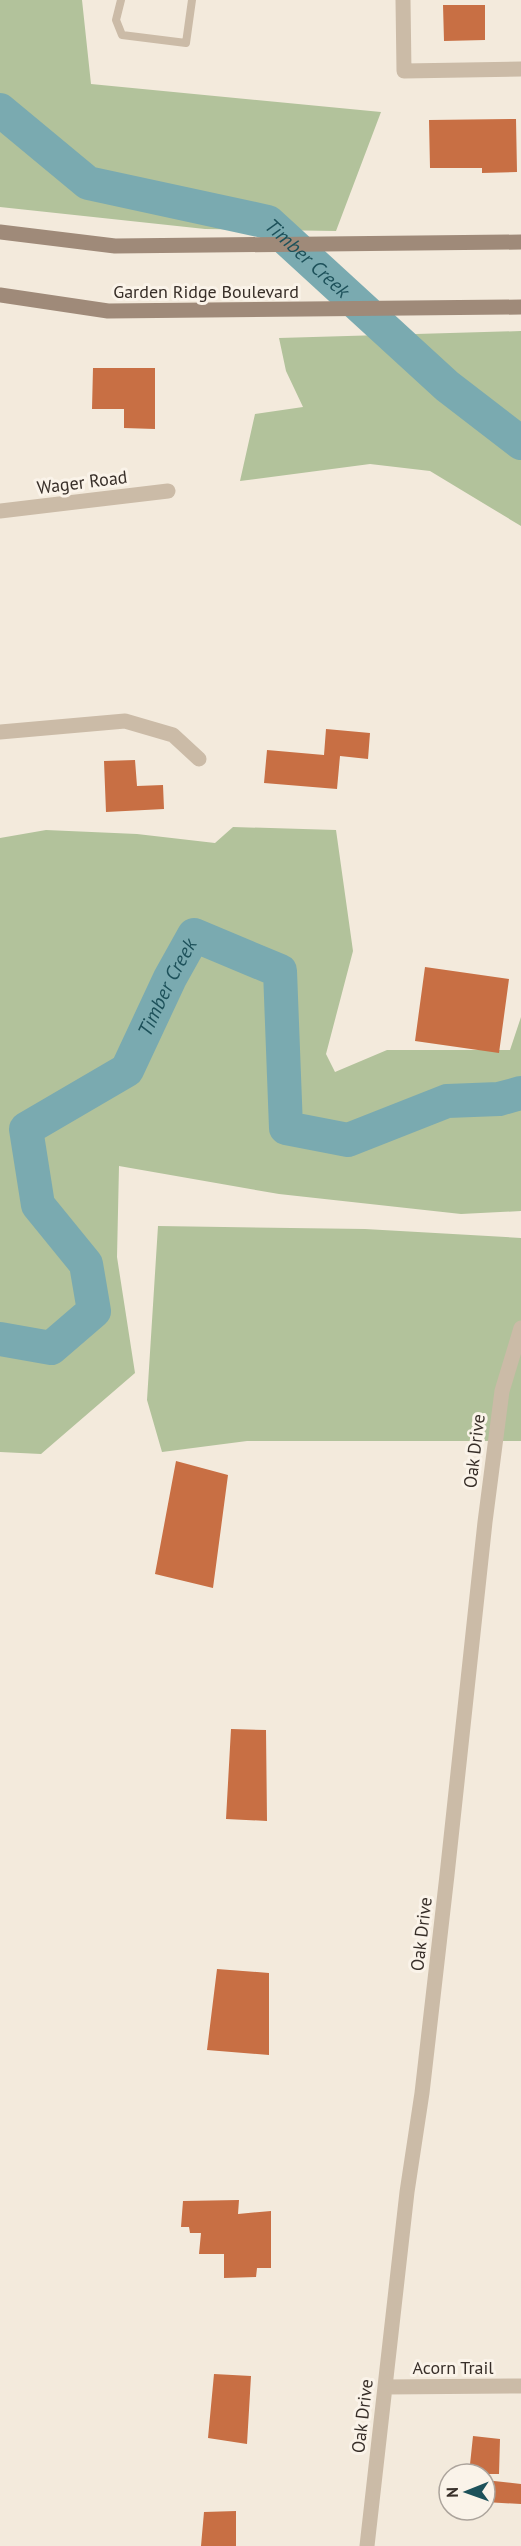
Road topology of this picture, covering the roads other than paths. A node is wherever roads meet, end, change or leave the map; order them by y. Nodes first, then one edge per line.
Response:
1 (121, 0) edge
2 (192, 0) edge
3 (404, 0) edge
4 (521, 69) edge
5 (0, 232) edge
6 (521, 242) edge
7 (0, 295) edge
8 (521, 307) edge
9 (168, 491) dead end
10 (0, 511) edge
11 (0, 732) edge
12 (199, 759) dead end
13 (521, 1328) edge
14 (521, 2386) edge
15 (386, 2387) junction
16 (367, 2546) edge

1 - 2 lane
3 - 4 street
5 - 6 main road
7 - 8 main road, Garden Ridge Boulevard
9 - 10 street, Wager Road
11 - 12 street
13 - 15 street, Oak Drive
14 - 15 street, Acorn Trail
15 - 16 street, Oak Drive

